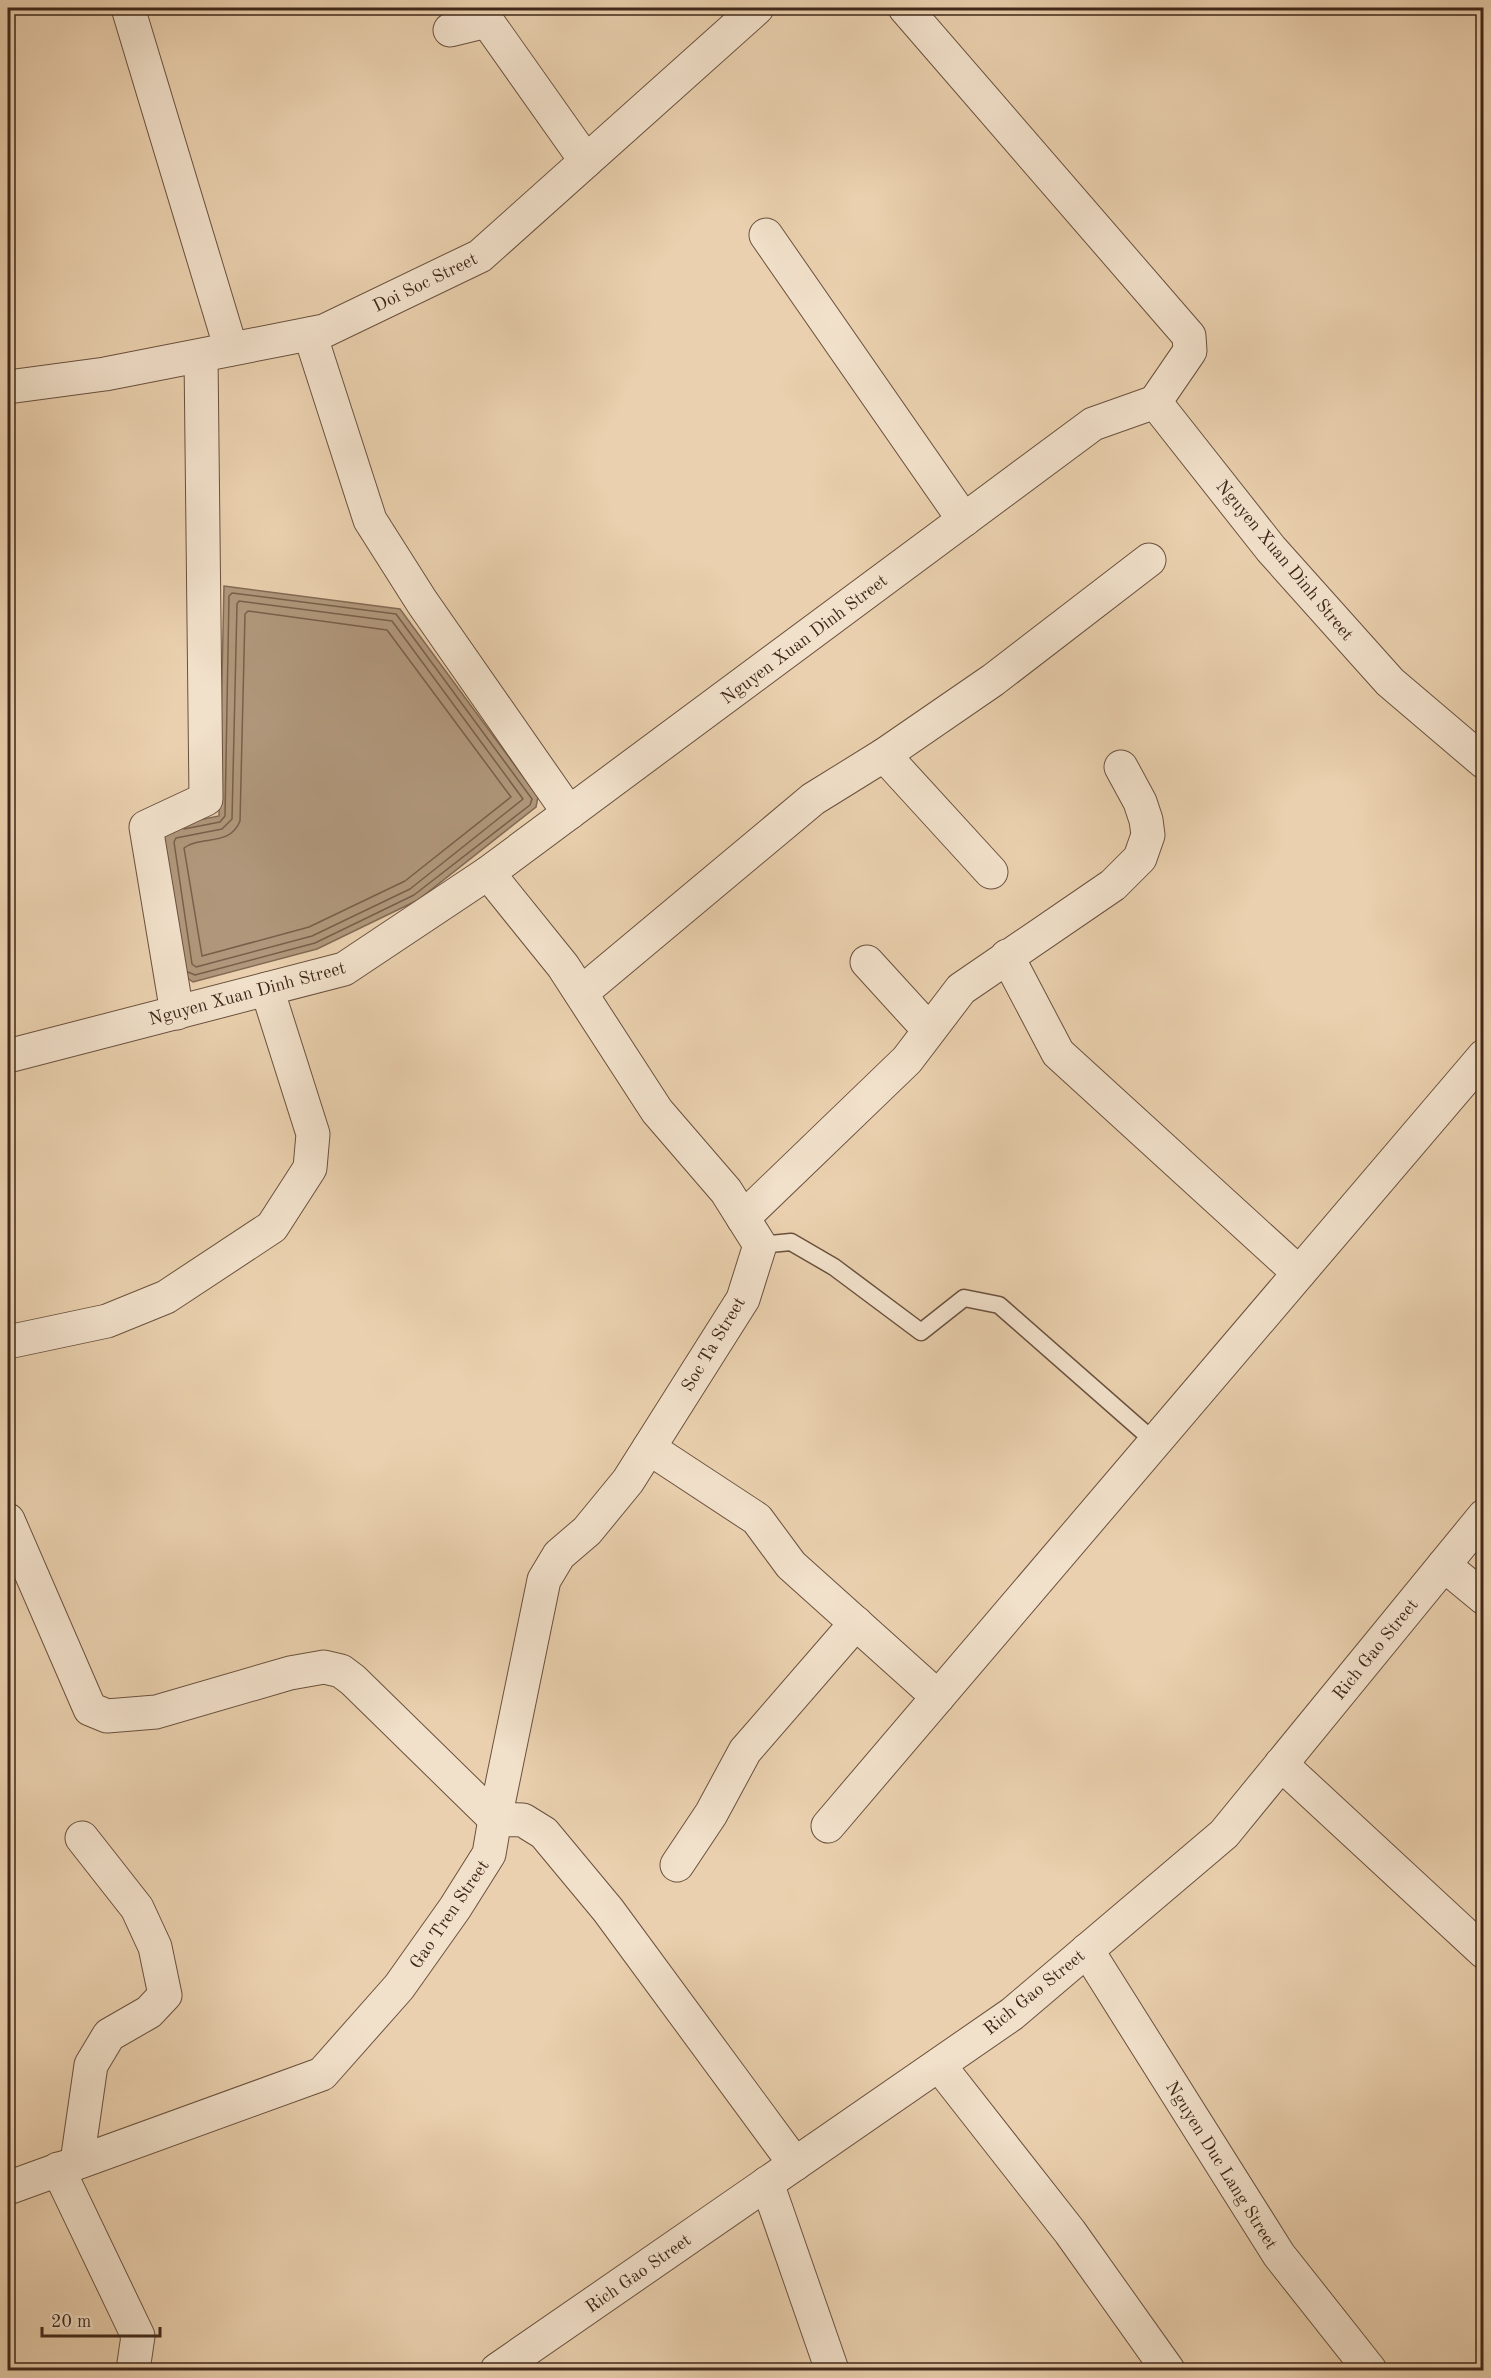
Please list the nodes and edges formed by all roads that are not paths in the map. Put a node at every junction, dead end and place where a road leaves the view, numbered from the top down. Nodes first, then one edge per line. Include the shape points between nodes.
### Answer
1 (128, 8) edge
2 (757, 8) edge
3 (905, 8) edge
4 (486, 14) edge
5 (450, 30) dead end
6 (586, 161) junction
7 (766, 235) dead end
8 (310, 334) junction
9 (216, 352) junction
10 (8, 387) edge
11 (1155, 402) junction
12 (964, 520) junction
13 (1149, 560) dead end
14 (884, 755) junction
15 (1484, 762) edge
16 (1121, 766) dead end
17 (569, 813) junction
18 (991, 872) dead end
19 (488, 873) junction
20 (1007, 956) junction
21 (867, 962) dead end
22 (267, 989) junction
23 (581, 993) junction
24 (177, 1013) junction
25 (929, 1030) junction
26 (8, 1056) edge
27 (1484, 1056) edge
28 (752, 1232) junction
29 (1299, 1273) junction
30 (8, 1342) edge
31 (1155, 1442) junction
32 (649, 1448) junction
33 (1484, 1516) edge
34 (8, 1520) edge
35 (1444, 1565) junction
36 (19, 1577) edge
37 (1484, 1598) edge
38 (856, 1623) junction
39 (938, 1697) junction
40 (1281, 1764) junction
41 (495, 1819) junction
42 (828, 1826) dead end
43 (82, 1838) dead end
44 (677, 1865) dead end
45 (1087, 1950) junction
46 (1484, 1952) edge
47 (939, 2065) junction
48 (795, 2163) junction
49 (68, 2165) junction
50 (767, 2183) junction
51 (8, 2188) edge
52 (133, 2370) edge
53 (497, 2370) edge
54 (832, 2370) edge
55 (1168, 2370) edge
56 (1370, 2370) edge

1 - 9 street
2 - 6 street, Doi Soc Street
3 - 11 street via 1189,336 1190,351
4 - 5 street
4 - 6 street
6 - 8 street, Doi Soc Street via 480,256 324,331
7 - 12 street
8 - 9 street, Doi Soc Street
8 - 17 street via 370,520 422,602
9 - 10 street, Doi Soc Street via 105,374
9 - 24 street via 206,799 146,827
11 - 12 street, Nguyen Xuan Dinh Street via 1094,424
11 - 15 street, Nguyen Xuan Dinh Street via 1271,549 1390,682
12 - 17 street, Nguyen Xuan Dinh Street
13 - 14 street via 993,680
14 - 18 street
14 - 23 street via 813,799
16 - 20 street via 1146,820 1148,835 1140,858 1113,885
17 - 19 street, Nguyen Xuan Dinh Street
19 - 22 street, Nguyen Xuan Dinh Street via 344,969
19 - 23 street
20 - 25 street via 961,989
20 - 29 street via 1058,1053
21 - 25 street
22 - 24 street, Nguyen Xuan Dinh Street
22 - 30 street via 313,1134 310,1168 272,1227 166,1297 107,1321
23 - 28 street via 657,1111 726,1191
24 - 26 street, Nguyen Xuan Dinh Street
25 - 28 street via 907,1060
27 - 29 street
28 - 31 lane via 791,1242 834,1267 921,1332 964,1298 999,1305
28 - 32 street, Soc Ta Street via 743,1299
29 - 31 street
31 - 39 street
32 - 38 street via 757,1519 791,1565
32 - 41 street, Soc Ta Street via 628,1481 587,1531 559,1555 544,1580
33 - 35 street, Rich Gao Street
34 - 36 street
35 - 37 street
35 - 40 street, Rich Gao Street
36 - 41 street via 90,1708 107,1716 156,1713 290,1672 333,1669 352,1680
38 - 39 street
38 - 44 street via 744,1751 711,1814
39 - 42 street
40 - 45 street, Rich Gao Street via 1224,1834
40 - 46 street
41 - 48 street via 523,1821 544,1833 608,1910
41 - 49 street, Gao Tren Street via 489,1854 455,1908 399,1987 322,2074
43 - 49 street via 137,1908 155,1947 165,1995 149,2012 109,2035 91,2065
45 - 47 street, Rich Gao Street via 1012,2014
45 - 56 street, Nguyen Duc Lang Street via 1279,2254
47 - 48 street, Rich Gao Street
47 - 55 street via 1070,2232
48 - 50 street, Rich Gao Street
49 - 51 street, Gao Tren Street
49 - 52 street via 138,2336
50 - 53 street, Rich Gao Street
50 - 54 street

